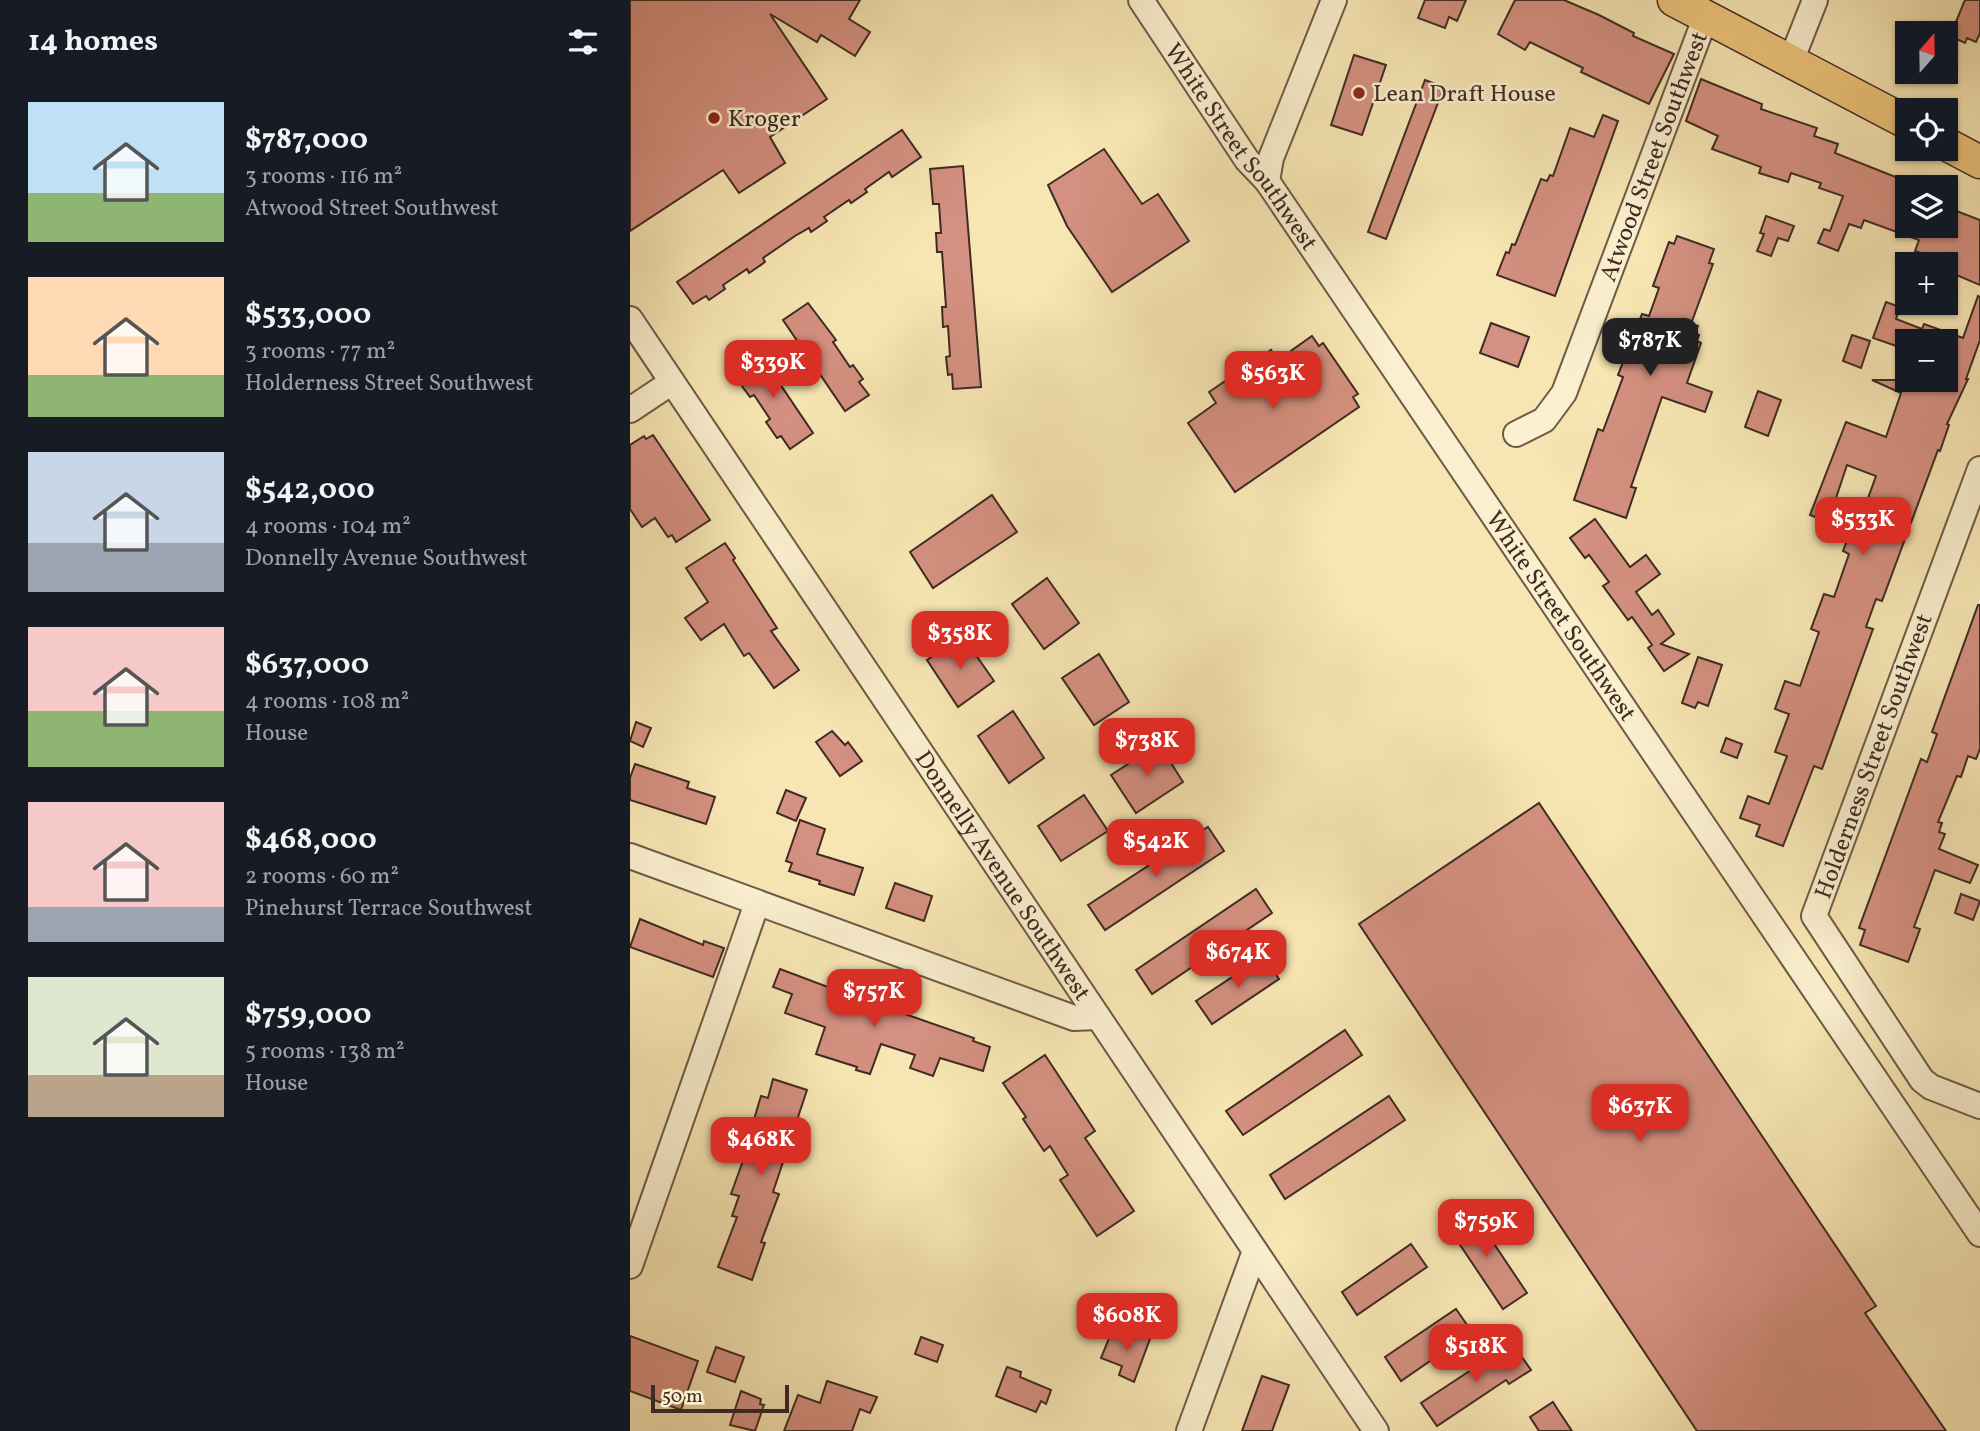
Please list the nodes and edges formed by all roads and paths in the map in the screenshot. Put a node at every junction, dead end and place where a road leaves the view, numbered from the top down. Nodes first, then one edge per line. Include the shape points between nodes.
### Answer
1 (1142, 0) edge
2 (1334, 0) edge
3 (1674, 0) edge
4 (1815, 0) edge
5 (1706, 16) junction
6 (1791, 61) junction
7 (1895, 116) edge
8 (1958, 150) edge
9 (1980, 162) edge
10 (1267, 181) junction
11 (630, 319) edge
12 (672, 382) junction
13 (630, 410) edge
14 (1516, 434) dead end
15 (1980, 469) edge
16 (630, 856) edge
17 (757, 903) junction
18 (1098, 1017) junction
19 (1980, 1106) edge
20 (1980, 1234) edge
21 (1255, 1251) junction
22 (630, 1266) edge
23 (1189, 1431) edge
24 (1376, 1431) edge

1 - 10 street, White Street Southwest via 1247,160
2 - 10 street via 1271,158
3 - 5 main road
4 - 6 street
5 - 6 main road
5 - 14 street, Atwood Street Southwest via 1564,393 1544,420
6 - 7 main road
8 - 9 main road
10 - 20 street, White Street Southwest
11 - 12 street, Donnelly Avenue Southwest
12 - 13 street
12 - 18 street, Donnelly Avenue Southwest
15 - 19 street, Holderness Street Southwest via 1814,916 1922,1080
16 - 17 street
17 - 18 street via 1074,1018
17 - 22 street
18 - 21 street, Donnelly Avenue Southwest
21 - 23 street
21 - 24 street, Donnelly Avenue Southwest

